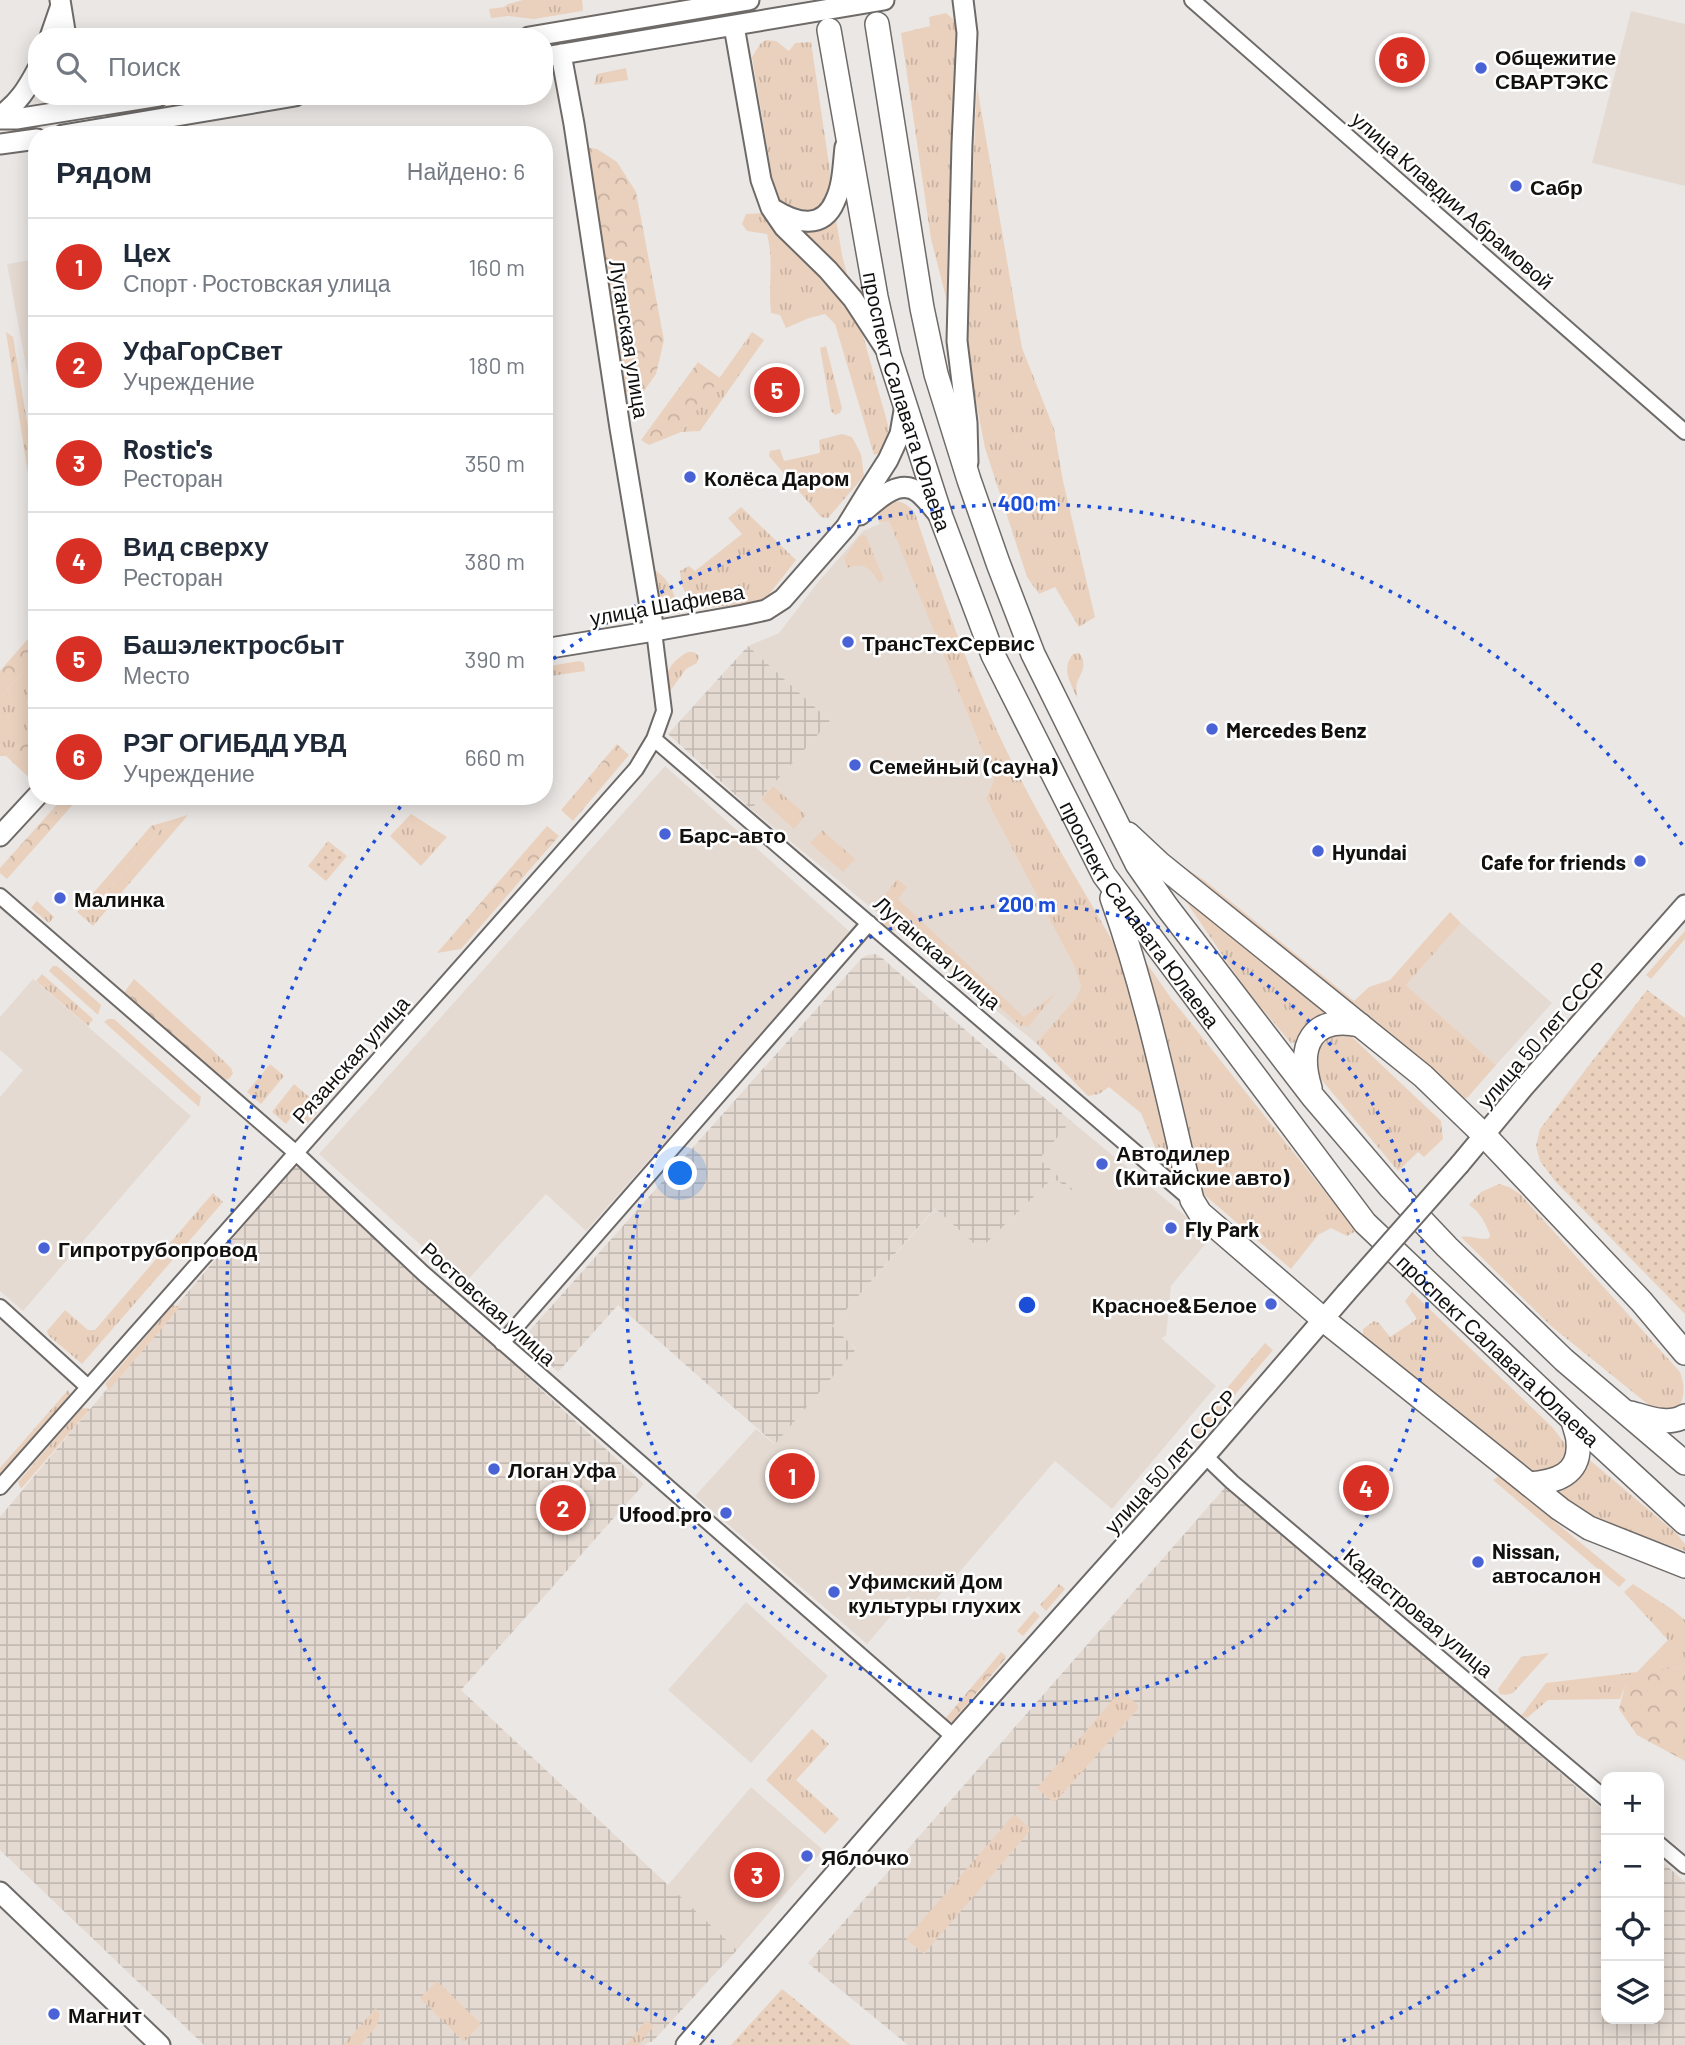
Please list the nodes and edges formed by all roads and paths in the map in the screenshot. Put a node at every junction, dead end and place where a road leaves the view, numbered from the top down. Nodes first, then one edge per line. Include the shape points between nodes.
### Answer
1 (749, 0) edge
2 (884, 0) edge
3 (963, 0) edge
4 (1192, 0) edge
5 (60, 4) edge
6 (877, 24) dead end
7 (734, 26) junction
8 (53, 28) edge
9 (64, 28) edge
10 (829, 30) dead end
11 (553, 33) edge
12 (553, 55) edge
13 (28, 88) edge
14 (68, 105) edge
15 (76, 105) edge
16 (243, 105) edge
17 (0, 117) edge
18 (75, 126) edge
19 (121, 126) edge
20 (847, 135) junction
21 (28, 140) edge
22 (0, 144) edge
23 (771, 208) junction
24 (889, 355) junction
25 (905, 405) junction
26 (1685, 432) edge
27 (969, 480) junction
28 (941, 517) junction
29 (846, 527) junction
30 (654, 631) junction
31 (553, 648) edge
32 (654, 739) junction
33 (29, 805) edge
34 (1116, 823) junction
35 (0, 836) edge
36 (1104, 876) junction
37 (0, 896) edge
38 (1685, 905) edge
39 (869, 923) junction
40 (1360, 1025) junction
41 (1314, 1097) junction
42 (1485, 1136) junction
43 (295, 1152) junction
44 (1192, 1200) junction
45 (0, 1307) edge
46 (1324, 1320) junction
47 (502, 1343) junction
48 (1685, 1353) edge
49 (88, 1387) junction
50 (1623, 1411) junction
51 (1685, 1416) edge
52 (1573, 1420) junction
53 (1205, 1456) junction
54 (1685, 1463) edge
55 (1529, 1484) junction
56 (0, 1487) edge
57 (1685, 1523) edge
58 (1685, 1566) edge
59 (954, 1738) junction
60 (1601, 1795) edge
61 (1664, 1848) edge
62 (1685, 1866) edge
63 (0, 1892) edge
64 (160, 2045) edge
65 (687, 2045) edge

1 - 11 main road
2 - 7 main road
3 - 27 main road via 967,33 957,341
4 - 26 street, улица Клавдии Абрамовой
5 - 8 main road
5 - 9 main road
6 - 27 main road, проспект Салавата Юлаева via 922,308 936,374
7 - 12 main road
7 - 23 main road via 761,180
10 - 20 main road, проспект Салавата Юлаева
12 - 30 main road, Луганская улица via 574,124
13 - 17 main road
14 - 17 main road via 16,119
15 - 18 main road
16 - 19 main road
20 - 23 main road via 835,202 827,212 805,222 790,220
20 - 24 main road, проспект Салавата Юлаева
21 - 22 main road
23 - 24 main road via 853,299
24 - 25 main road, проспект Салавата Юлаева
25 - 28 main road, проспект Салавата Юлаева
25 - 29 main road, улица Шафиева via 900,434 888,460
27 - 34 main road, проспект Салавата Юлаева via 1033,654
28 - 29 main road, улица Шафиева via 919,492 907,487 882,497
28 - 36 main road, проспект Салавата Юлаева via 993,655
29 - 30 main road, улица Шафиева via 783,599 766,610
30 - 31 main road, улица Шафиева
30 - 32 street, Рязанская улица via 664,711
32 - 39 street, Луганская улица
32 - 43 street, Рязанская улица via 636,769
33 - 35 main road
34 - 40 main road
34 - 41 main road, проспект Салавата Юлаева via 1167,907
36 - 44 main road via 1124,930
36 - 52 main road, проспект Салавата Юлаева via 1365,1223
37 - 43 street, Ростовская улица
38 - 42 main road, улица 50 лет СССР
39 - 44 street, Луганская улица
39 - 47 street
40 - 41 main road via 1325,1025 1309,1041 1304,1062
40 - 42 main road via 1423,1076
41 - 50 main road, проспект Салавата Юлаева via 1447,1247
42 - 46 main road, улица 50 лет СССР, bridge
42 - 48 main road
43 - 47 street, Ростовская улица
43 - 49 street, Рязанская улица
44 - 46 main road via 1200,1213
45 - 49 street
46 - 53 main road, улица 50 лет СССР
46 - 55 main road
47 - 59 street, Ростовская улица
49 - 56 street, Рязанская улица
50 - 51 main road via 1669,1421
50 - 54 main road, проспект Салавата Юлаева
52 - 55 main road via 1579,1443 1569,1473 1549,1483
52 - 57 main road, проспект Салавата Юлаева
53 - 59 main road, улица 50 лет СССР
53 - 60 street, Кадастровая улица
55 - 58 main road via 1589,1528
59 - 65 main road, улица 50 лет СССР
61 - 62 street
63 - 64 main road

